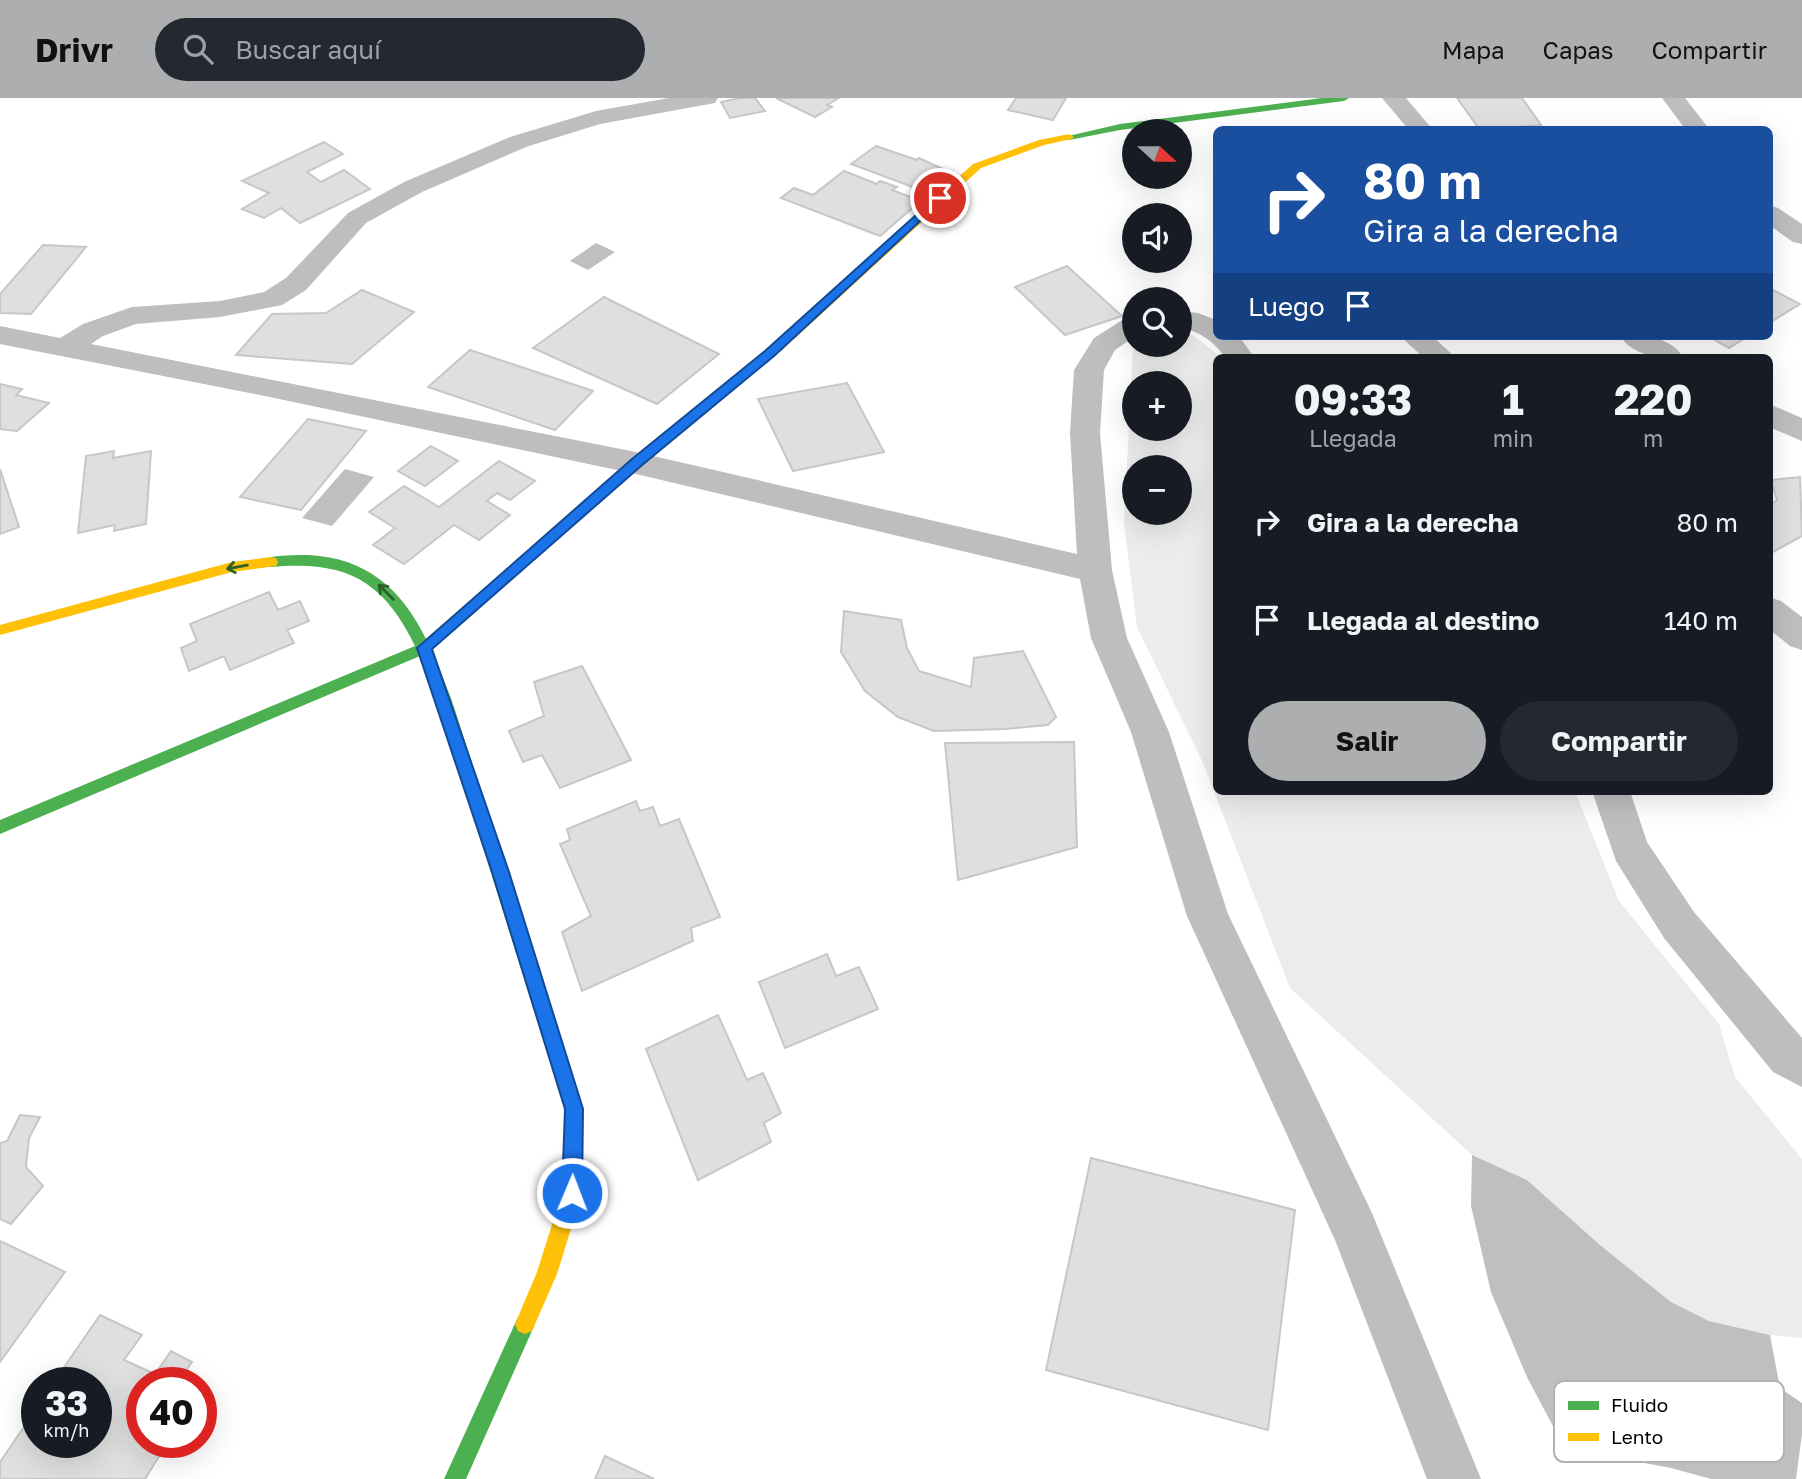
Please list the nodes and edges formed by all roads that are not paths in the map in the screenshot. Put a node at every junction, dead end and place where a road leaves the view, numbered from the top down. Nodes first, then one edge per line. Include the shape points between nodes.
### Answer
1 (707, 98) edge
2 (1345, 98) edge
3 (1393, 98) edge
4 (1673, 99) edge
5 (1418, 126) edge
6 (1696, 126) edge
7 (1773, 216) edge
8 (1802, 236) edge
9 (1192, 321) edge
10 (1213, 330) edge
11 (1122, 333) edge
12 (0, 335) edge
13 (1227, 340) edge
14 (1419, 340) edge
15 (1641, 340) edge
16 (64, 348) junction
17 (1238, 354) edge
18 (1437, 354) edge
19 (1664, 354) edge
20 (1773, 416) edge
21 (1802, 431) edge
22 (636, 463) junction
23 (1095, 570) junction
24 (1773, 613) edge
25 (0, 630) edge
26 (1802, 636) edge
27 (425, 648) junction
28 (1612, 795) edge
29 (0, 827) edge
30 (1802, 1065) edge
31 (455, 1479) edge
32 (1454, 1479) edge

1 - 16 street via 596,118 518,142 412,187 357,218 296,284 272,299 220,309 132,316 93,330
2 - 22 street via 1081,134 1042,142 978,166 769,354
3 - 5 street
4 - 6 street
7 - 8 street
9 - 10 street
11 - 23 street via 1104,344 1089,370 1085,433
12 - 16 street
13 - 17 street
14 - 18 street
15 - 19 street
16 - 22 street
20 - 21 street
22 - 23 street
22 - 27 street
23 - 32 street via 1109,638 1150,732 1208,916 1355,1230
24 - 26 street
27 -> 25 street via 389,593 359,569 304,558 232,567
27 - 29 street
27 - 31 street via 574,1109 572,1193 547,1274
28 - 30 street via 1630,849 1679,925 1789,1057

